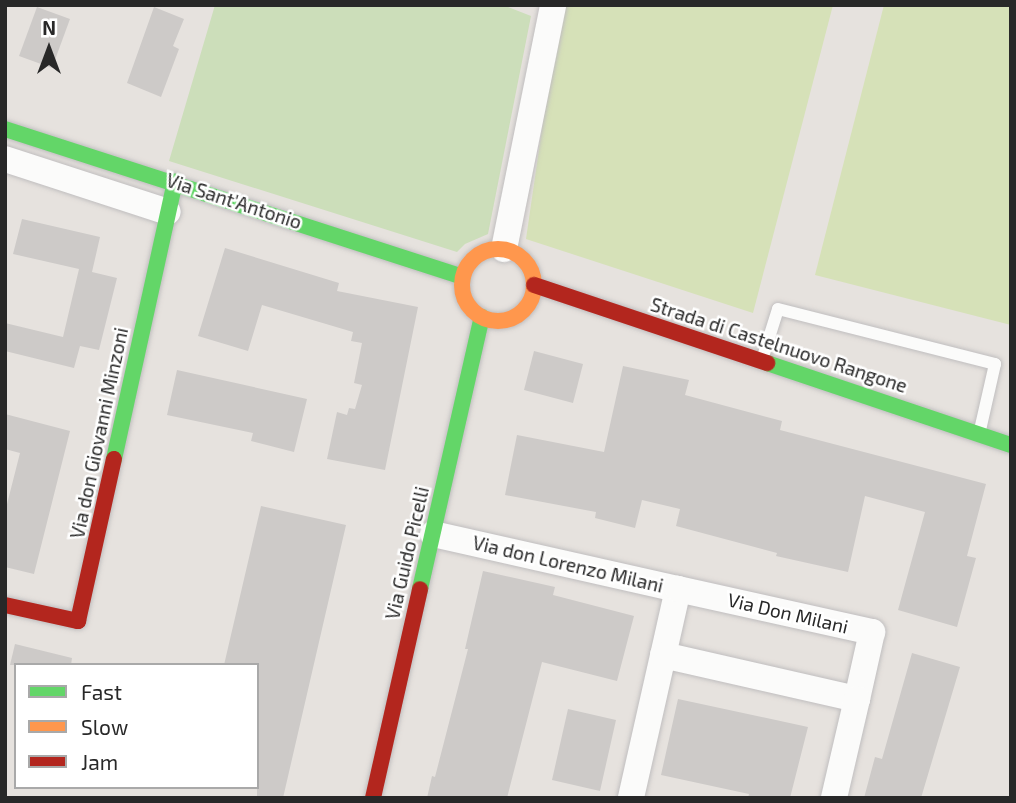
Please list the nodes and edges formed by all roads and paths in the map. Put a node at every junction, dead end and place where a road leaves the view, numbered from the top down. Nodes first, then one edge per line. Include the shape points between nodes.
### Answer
1 (553, 5) edge
2 (5, 129) edge
3 (5, 159) edge
4 (175, 181) junction
5 (168, 212) junction
6 (504, 249) junction
7 (463, 277) junction
8 (534, 285) junction
9 (482, 317) junction
10 (762, 360) junction
11 (979, 434) junction
12 (1011, 445) edge
13 (433, 534) junction
14 (678, 589) junction
15 (5, 605) edge
16 (663, 655) junction
17 (857, 699) junction
18 (373, 798) edge
19 (631, 798) edge
20 (834, 798) edge

1 - 6 street
2 - 4 main road, Via Sant'Antonio
3 - 5 street, Via Sant'Antonio
4 - 5 main road, Via don Giovanni Minzoni
4 - 7 main road, Via Sant'Antonio
5 - 15 main road, Via don Giovanni Minzoni via 78,621
6 - 7 main road via 474,258
6 - 8 main road via 522,258
7 - 9 main road via 464,296
8 - 9 main road via 532,297 517,315 506,320
8 - 10 main road, Strada di Castelnuovo Rangone
9 - 13 main road, Via Guido Picelli
10 - 11 main road, Strada di Castelnuovo Rangone
10 - 11 lane via 778,309 995,364
11 - 12 main road, Strada di Castelnuovo Rangone
13 - 14 street, Via don Lorenzo Milani
13 - 18 main road, Via Guido Picelli
14 - 16 street, Via don Lorenzo Milani
14 - 17 street, Via Don Milani via 872,632
16 - 17 street
16 - 19 street, Via don Lorenzo Milani
17 - 20 street

